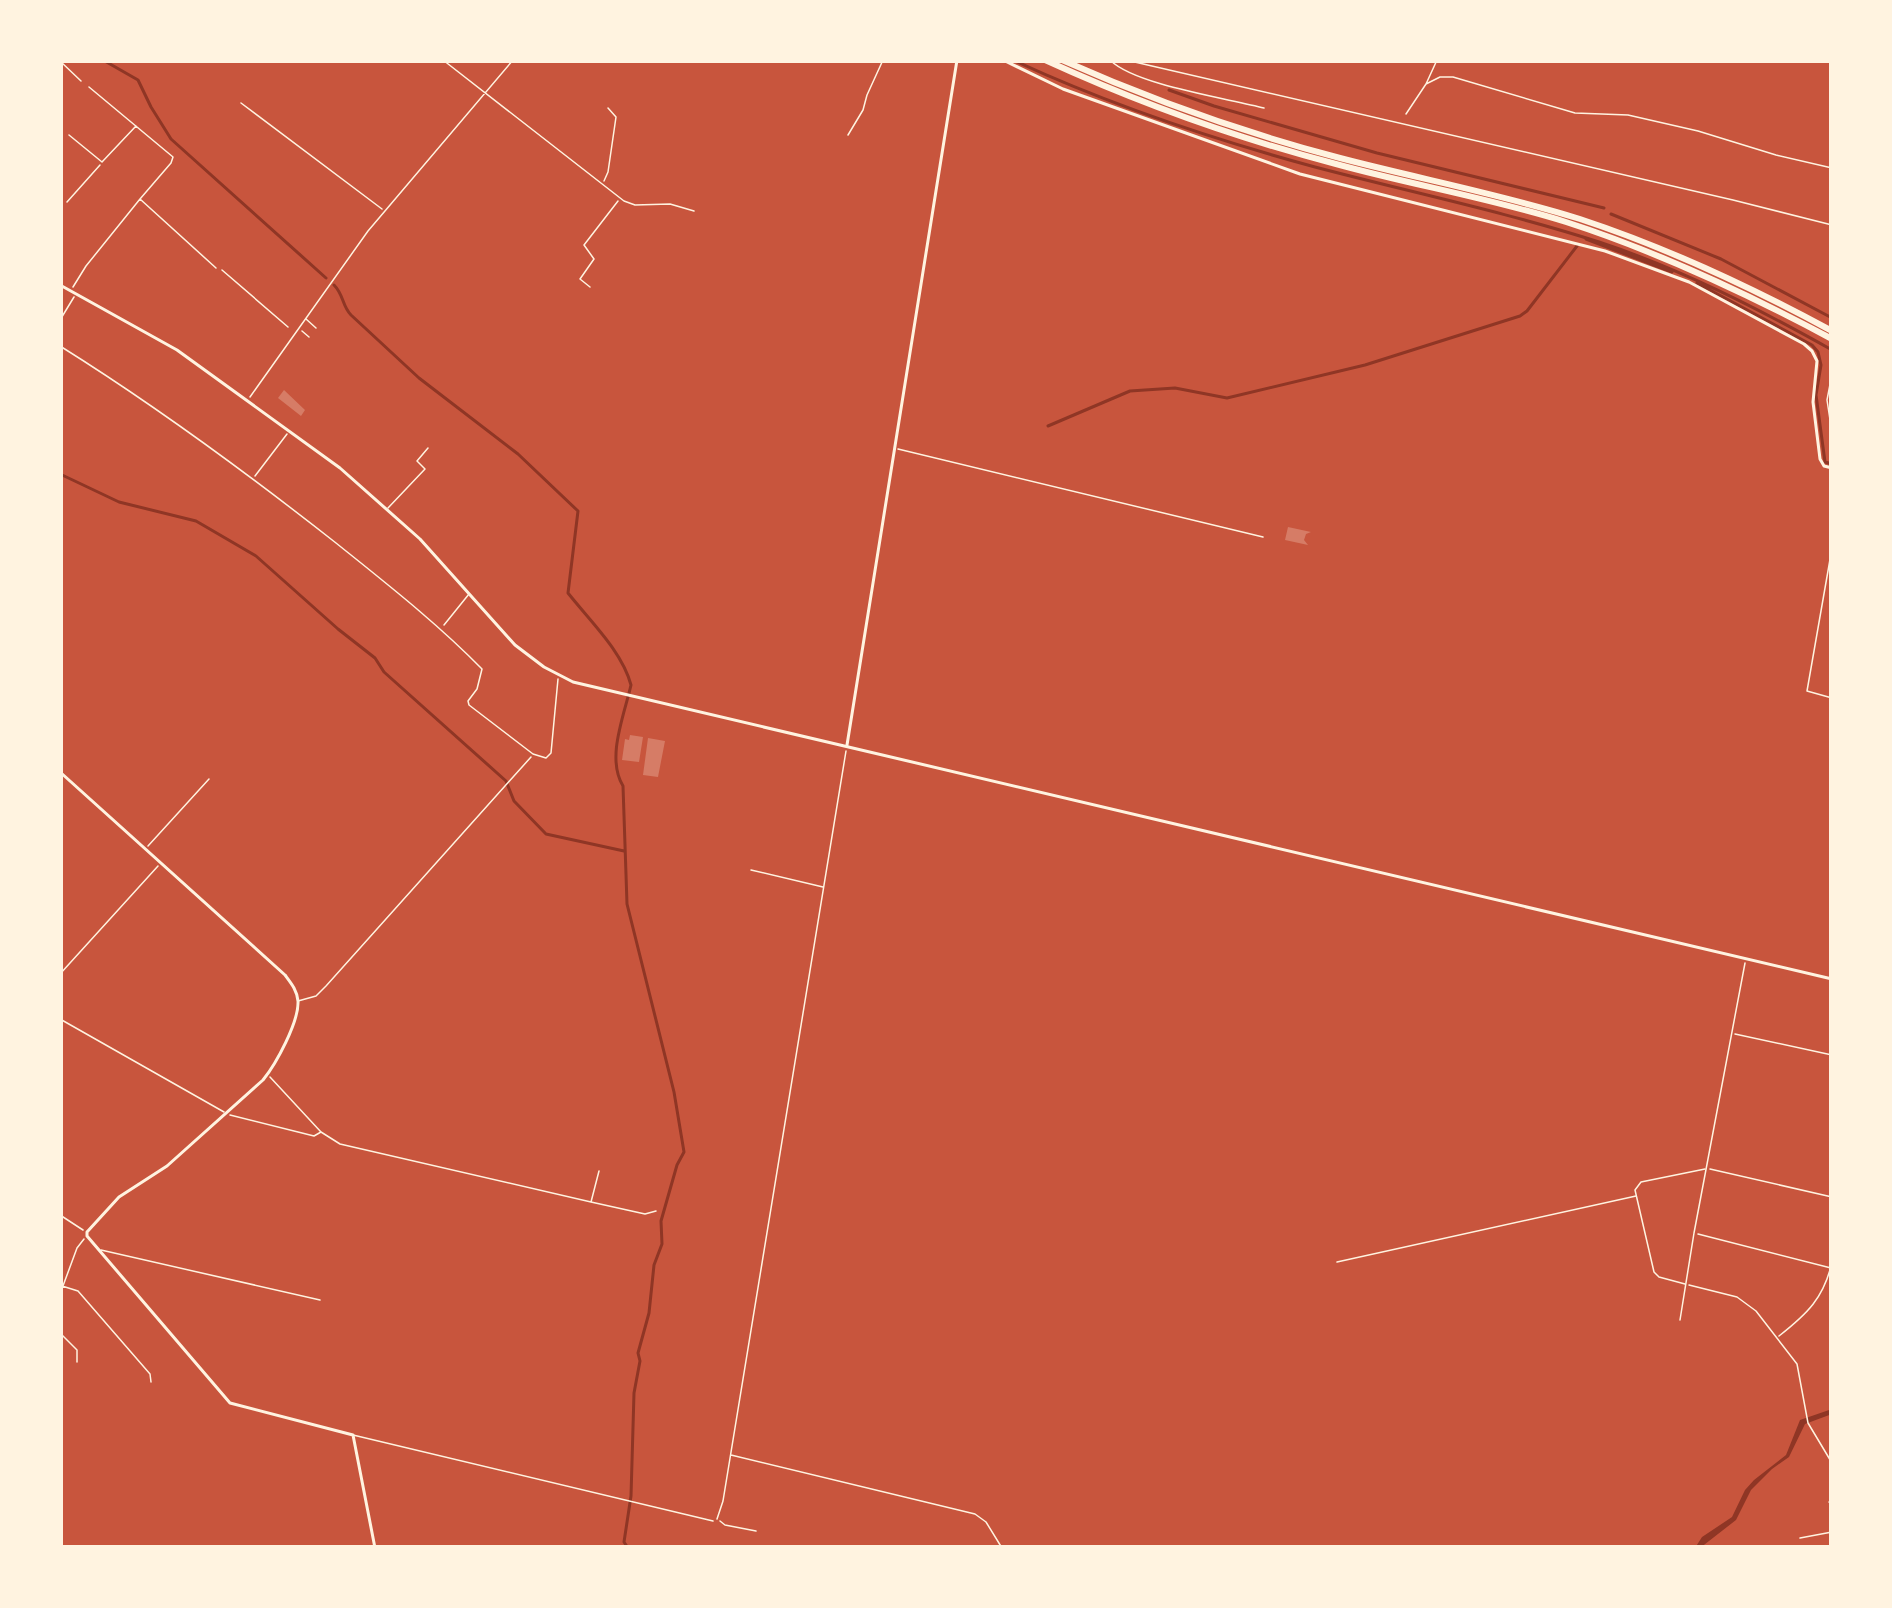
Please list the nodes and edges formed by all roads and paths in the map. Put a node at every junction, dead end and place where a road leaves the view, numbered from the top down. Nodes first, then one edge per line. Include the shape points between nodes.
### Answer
1 (443, 60) edge
2 (513, 60) edge
3 (883, 60) edge
4 (957, 60) edge
5 (1003, 60) edge
6 (1045, 60) edge
7 (1062, 60) edge
8 (1110, 60) edge
9 (1126, 60) edge
10 (1437, 60) edge
11 (1831, 60) edge
12 (60, 61) edge
13 (1832, 82) edge
14 (1426, 84) junction
15 (89, 87) joint
16 (484, 93) junction
17 (241, 103) dead end
18 (608, 108) dead end
19 (1264, 108) dead end
20 (1397, 124) junction
21 (136, 126) junction
22 (69, 135) dead end
23 (848, 135) dead end
24 (102, 162) junction
25 (1832, 168) edge
26 (601, 184) junction
27 (140, 199) junction
28 (622, 200) junction
29 (67, 202) dead end
30 (385, 211) junction
31 (694, 211) dead end
32 (1832, 225) edge
33 (218, 268) joint
34 (60, 285) edge
35 (590, 287) dead end
36 (74, 292) junction
37 (306, 319) junction
38 (60, 320) edge
39 (299, 328) junction
40 (316, 328) dead end
41 (296, 333) junction
42 (1832, 335) edge
43 (309, 337) dead end
44 (60, 346) edge
45 (1832, 374) edge
46 (247, 400) junction
47 (289, 431) junction
48 (1832, 433) edge
49 (428, 448) dead end
50 (895, 448) junction
51 (1832, 468) edge
52 (253, 479) junction
53 (388, 508) junction
54 (1262, 536) dead end
55 (1832, 548) edge
56 (470, 594) junction
57 (441, 628) junction
58 (558, 675) junction
59 (1832, 698) edge
60 (847, 747) junction
61 (533, 754) junction
62 (60, 772) edge
63 (209, 779) dead end
64 (145, 848) junction
65 (161, 863) junction
66 (751, 871) dead end
67 (824, 888) junction
68 (1746, 958) junction
69 (60, 974) edge
70 (1832, 979) edge
71 (298, 1001) junction
72 (60, 1019) edge
73 (1732, 1034) junction
74 (1832, 1055) edge
75 (268, 1075) junction
76 (226, 1113) junction
77 (321, 1132) junction
78 (1706, 1169) junction
79 (599, 1171) dead end
80 (1636, 1196) junction
81 (1832, 1197) edge
82 (591, 1202) junction
83 (656, 1211) dead end
84 (60, 1215) edge
85 (1694, 1233) junction
86 (87, 1234) junction
87 (100, 1252) junction
88 (1337, 1262) dead end
89 (1832, 1265) edge
90 (1685, 1284) junction
91 (62, 1286) edge
92 (60, 1294) edge
93 (320, 1300) dead end
94 (1680, 1319) dead end
95 (60, 1333) edge
96 (1776, 1339) junction
97 (77, 1362) dead end
98 (151, 1382) dead end
99 (353, 1436) junction
100 (730, 1455) junction
101 (1832, 1462) edge
102 (717, 1519) junction
103 (756, 1531) dead end
104 (1832, 1532) edge
105 (1800, 1538) dead end
106 (375, 1548) edge
107 (1002, 1548) edge

1 - 16 street
2 - 16 street
3 - 23 street
4 - 50 street
5 - 51 street via 1292,172 1576,242 1696,285 1814,353 1818,446 1822,464
6 - 42 highway via 1260,143 1618,240
7 - 42 highway via 1270,138 1620,233 1720,274
8 - 19 street via 1144,79
9 - 20 street
10 - 14 path
11 - 13 street
12 - 15 path
14 - 20 path
14 - 25 path via 1453,76 1575,112 1699,131
15 - 21 street
16 - 26 street
16 - 30 street
17 - 30 street
18 - 26 street via 616,117
20 - 32 street
21 - 24 street
21 - 27 street via 173,157
22 - 24 street
24 - 29 street
26 - 28 street
27 - 33 street
27 - 36 street
28 - 31 street
28 - 35 street via 584,245 594,259 580,279
30 - 37 street
33 - 41 path
34 - 36 street
36 - 38 street
36 - 46 street
37 - 39 street
37 - 40 street
39 - 41 street
39 - 43 street
41 - 46 street
44 - 52 street
45 - 48 street
46 - 47 street
47 - 52 street
47 - 53 street
49 - 53 street via 417,461 425,469
50 - 54 street
50 - 60 street
52 - 57 street
53 - 56 street
55 - 59 street via 1807,691
56 - 57 street
56 - 58 street via 515,645
57 - 61 street via 482,669 469,705
58 - 60 street
58 - 61 street via 551,753
60 - 67 street
60 - 68 street
61 - 71 street via 326,986
62 - 64 street
63 - 64 street
64 - 65 street
65 - 69 street
65 - 71 street via 288,979
66 - 67 street
67 - 100 street
68 - 70 street
68 - 73 street
71 - 75 street
72 - 76 street
73 - 74 street
73 - 78 street
75 - 76 street
75 - 77 street
76 - 77 street
76 - 86 street via 119,1197
77 - 82 street via 346,1146
78 - 80 street via 1641,1182
78 - 81 street
78 - 85 street
79 - 82 street
80 - 88 street
80 - 90 street via 1654,1272
82 - 83 street
84 - 86 street
85 - 89 street
85 - 90 street
86 - 87 street
86 - 91 street
87 - 93 street
87 - 99 street via 230,1402
89 - 96 street via 1820,1298
90 - 94 street
90 - 96 street via 1748,1302
91 - 92 street
91 - 98 street via 78,1291
95 - 97 street via 77,1350
96 - 101 street via 1797,1364 1808,1423
99 - 102 street
99 - 106 street
100 - 102 street
100 - 107 street via 975,1514
102 - 103 street
104 - 105 path

